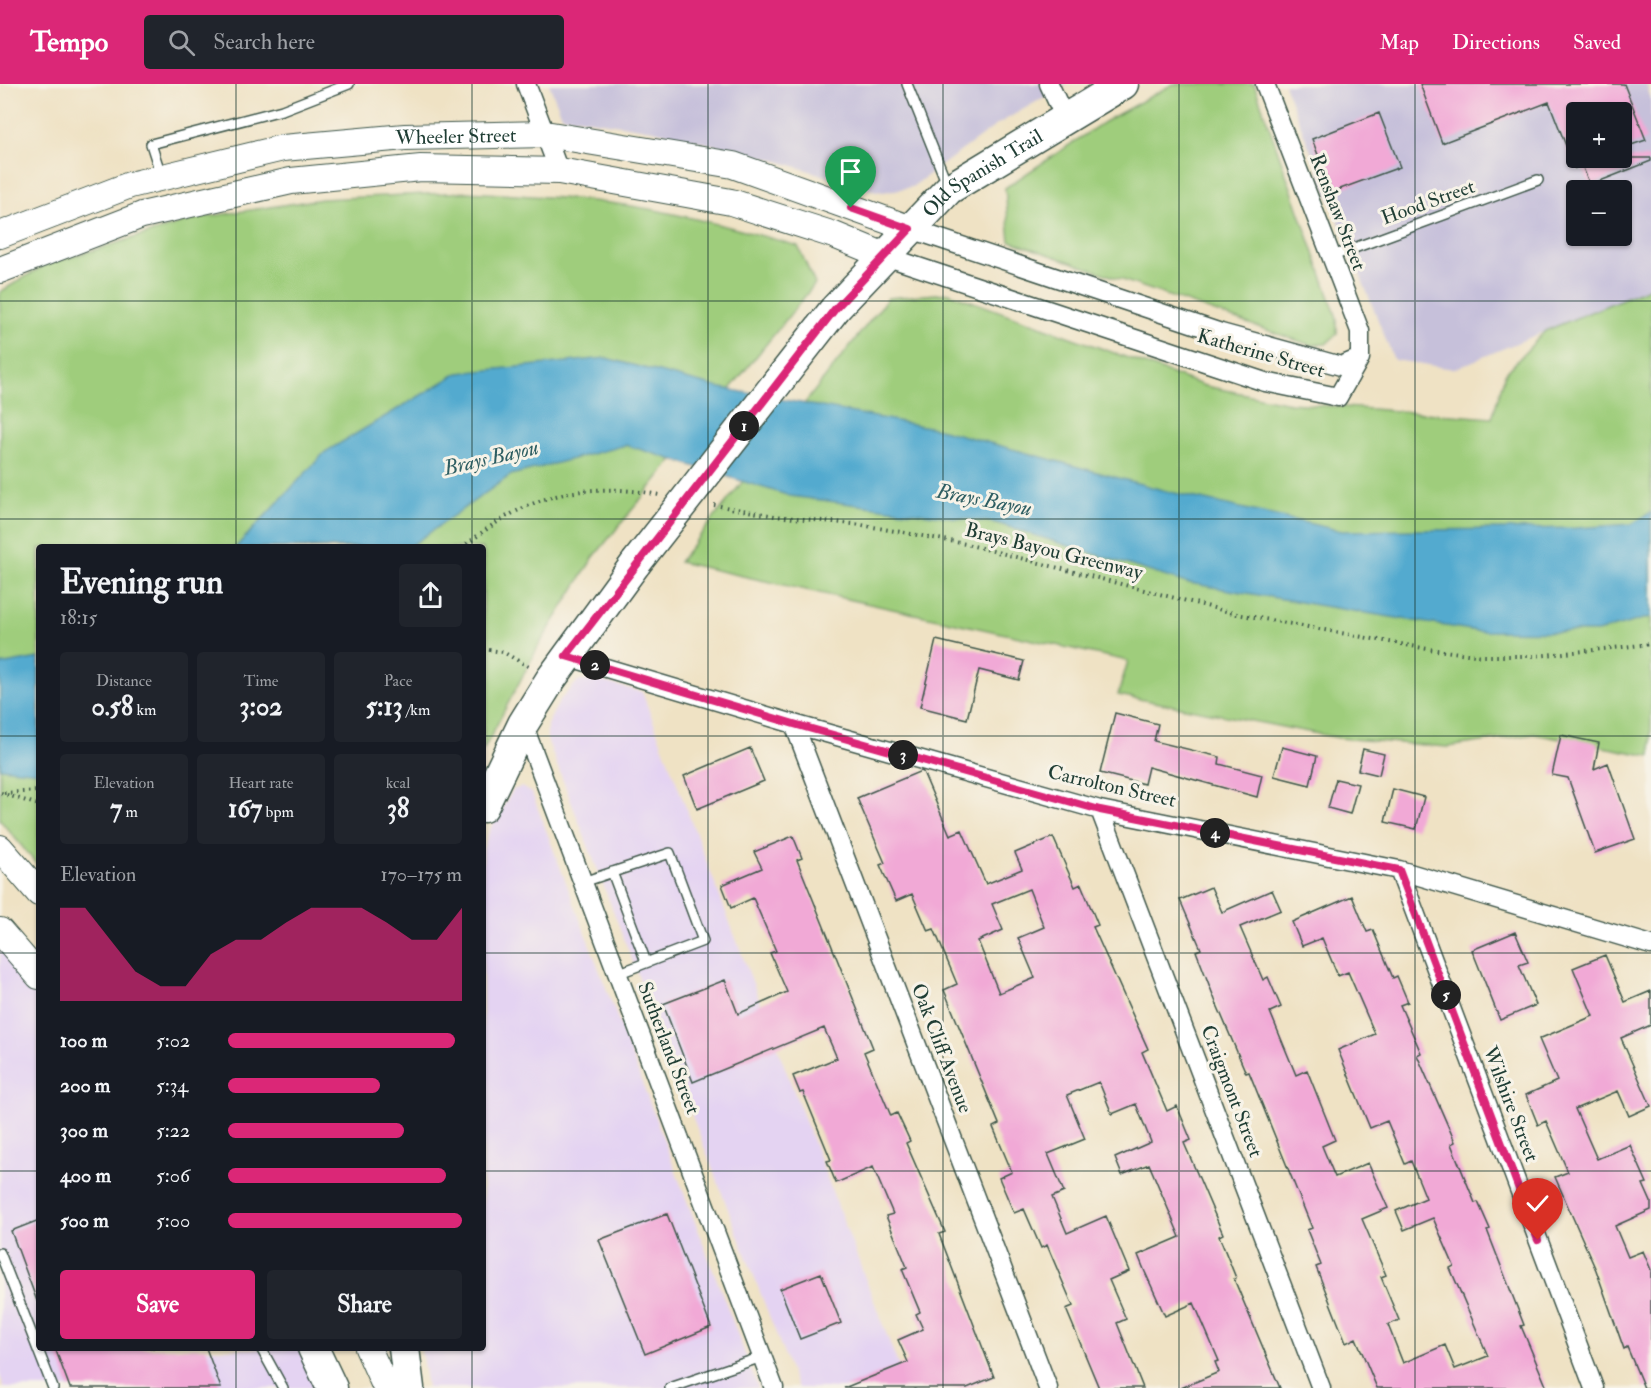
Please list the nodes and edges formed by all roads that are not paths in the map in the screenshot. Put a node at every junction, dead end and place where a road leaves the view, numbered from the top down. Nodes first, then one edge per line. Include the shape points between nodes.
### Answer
1 (349, 84) edge
2 (525, 84) edge
3 (907, 84) edge
4 (1050, 84) edge
5 (1124, 84) edge
6 (1265, 84) edge
7 (1065, 118) junction
8 (545, 134) junction
9 (283, 148) junction
10 (559, 171) junction
11 (161, 177) junction
12 (1538, 180) dead end
13 (291, 181) junction
14 (949, 189) junction
15 (910, 229) junction
16 (0, 235) edge
17 (885, 256) junction
18 (1330, 257) junction
19 (2, 262) edge
20 (1360, 358) junction
21 (558, 667) junction
22 (523, 724) junction
23 (794, 724) junction
24 (486, 801) edge
25 (1100, 810) junction
26 (4, 852) edge
27 (1399, 870) junction
28 (612, 872) junction
29 (583, 882) junction
30 (36, 889) edge
31 (0, 931) edge
32 (1651, 945) edge
33 (646, 962) junction
34 (36, 973) edge
35 (617, 974) junction
36 (0, 1254) edge
37 (36, 1345) edge
38 (38, 1351) edge
39 (263, 1351) edge
40 (314, 1351) edge
41 (369, 1351) edge
42 (404, 1351) edge
43 (762, 1357) junction
44 (53, 1388) edge
45 (283, 1388) edge
46 (332, 1388) edge
47 (386, 1388) edge
48 (409, 1388) edge
49 (670, 1388) edge
50 (774, 1388) edge
51 (1048, 1388) edge
52 (1321, 1388) edge
53 (1594, 1388) edge

1 - 11 lane via 282,110 151,144
2 - 8 street
3 - 14 lane
4 - 7 street
5 - 7 main road, Old Spanish Trail
6 - 18 street, Renshaw Street
7 - 14 main road, Old Spanish Trail
8 - 9 main road, Wheeler Street via 405,137
8 - 10 street
8 - 15 main road, Wheeler Street via 733,165
9 - 11 main road, Wheeler Street
9 - 13 main road
10 - 13 main road, Wheeler Street via 421,168
10 - 17 main road, Wheeler Street via 731,202
11 - 16 main road, Wheeler Street
12 - 18 lane, Hood Street
13 - 19 main road, Wheeler Street via 142,215
14 - 15 main road, Old Spanish Trail
15 - 17 main road, Old Spanish Trail
15 - 20 street, Katherine Street via 1221,333 1341,366
17 - 20 street, Katherine Street via 1276,384 1338,397
17 - 21 main road, Old Spanish Trail, bridge via 835,309
18 - 20 street, Renshaw Street via 1360,331
21 - 22 main road, Old Spanish Trail
21 - 23 street, Carrolton Street
22 - 24 main road, Old Spanish Trail
22 - 29 street, Sutherland Street
23 - 25 street, Carrolton Street
23 - 51 street, Oak Cliff Avenue
25 - 27 street, Carrolton Street
25 - 52 street, Craigmont Street
26 - 30 main road
27 - 32 street, Carrolton Street
27 - 53 street, Wilshire Street
28 - 29 lane
28 - 33 lane
28 - 33 lane via 670,854 703,941
29 - 35 street, Sutherland Street
31 - 34 main road
33 - 35 lane
35 - 43 street, Sutherland Street
36 - 37 lane
38 - 44 lane
39 - 45 lane
40 - 46 main road
41 - 47 main road
42 - 48 main road
43 - 49 lane
43 - 50 street, Sutherland Street

